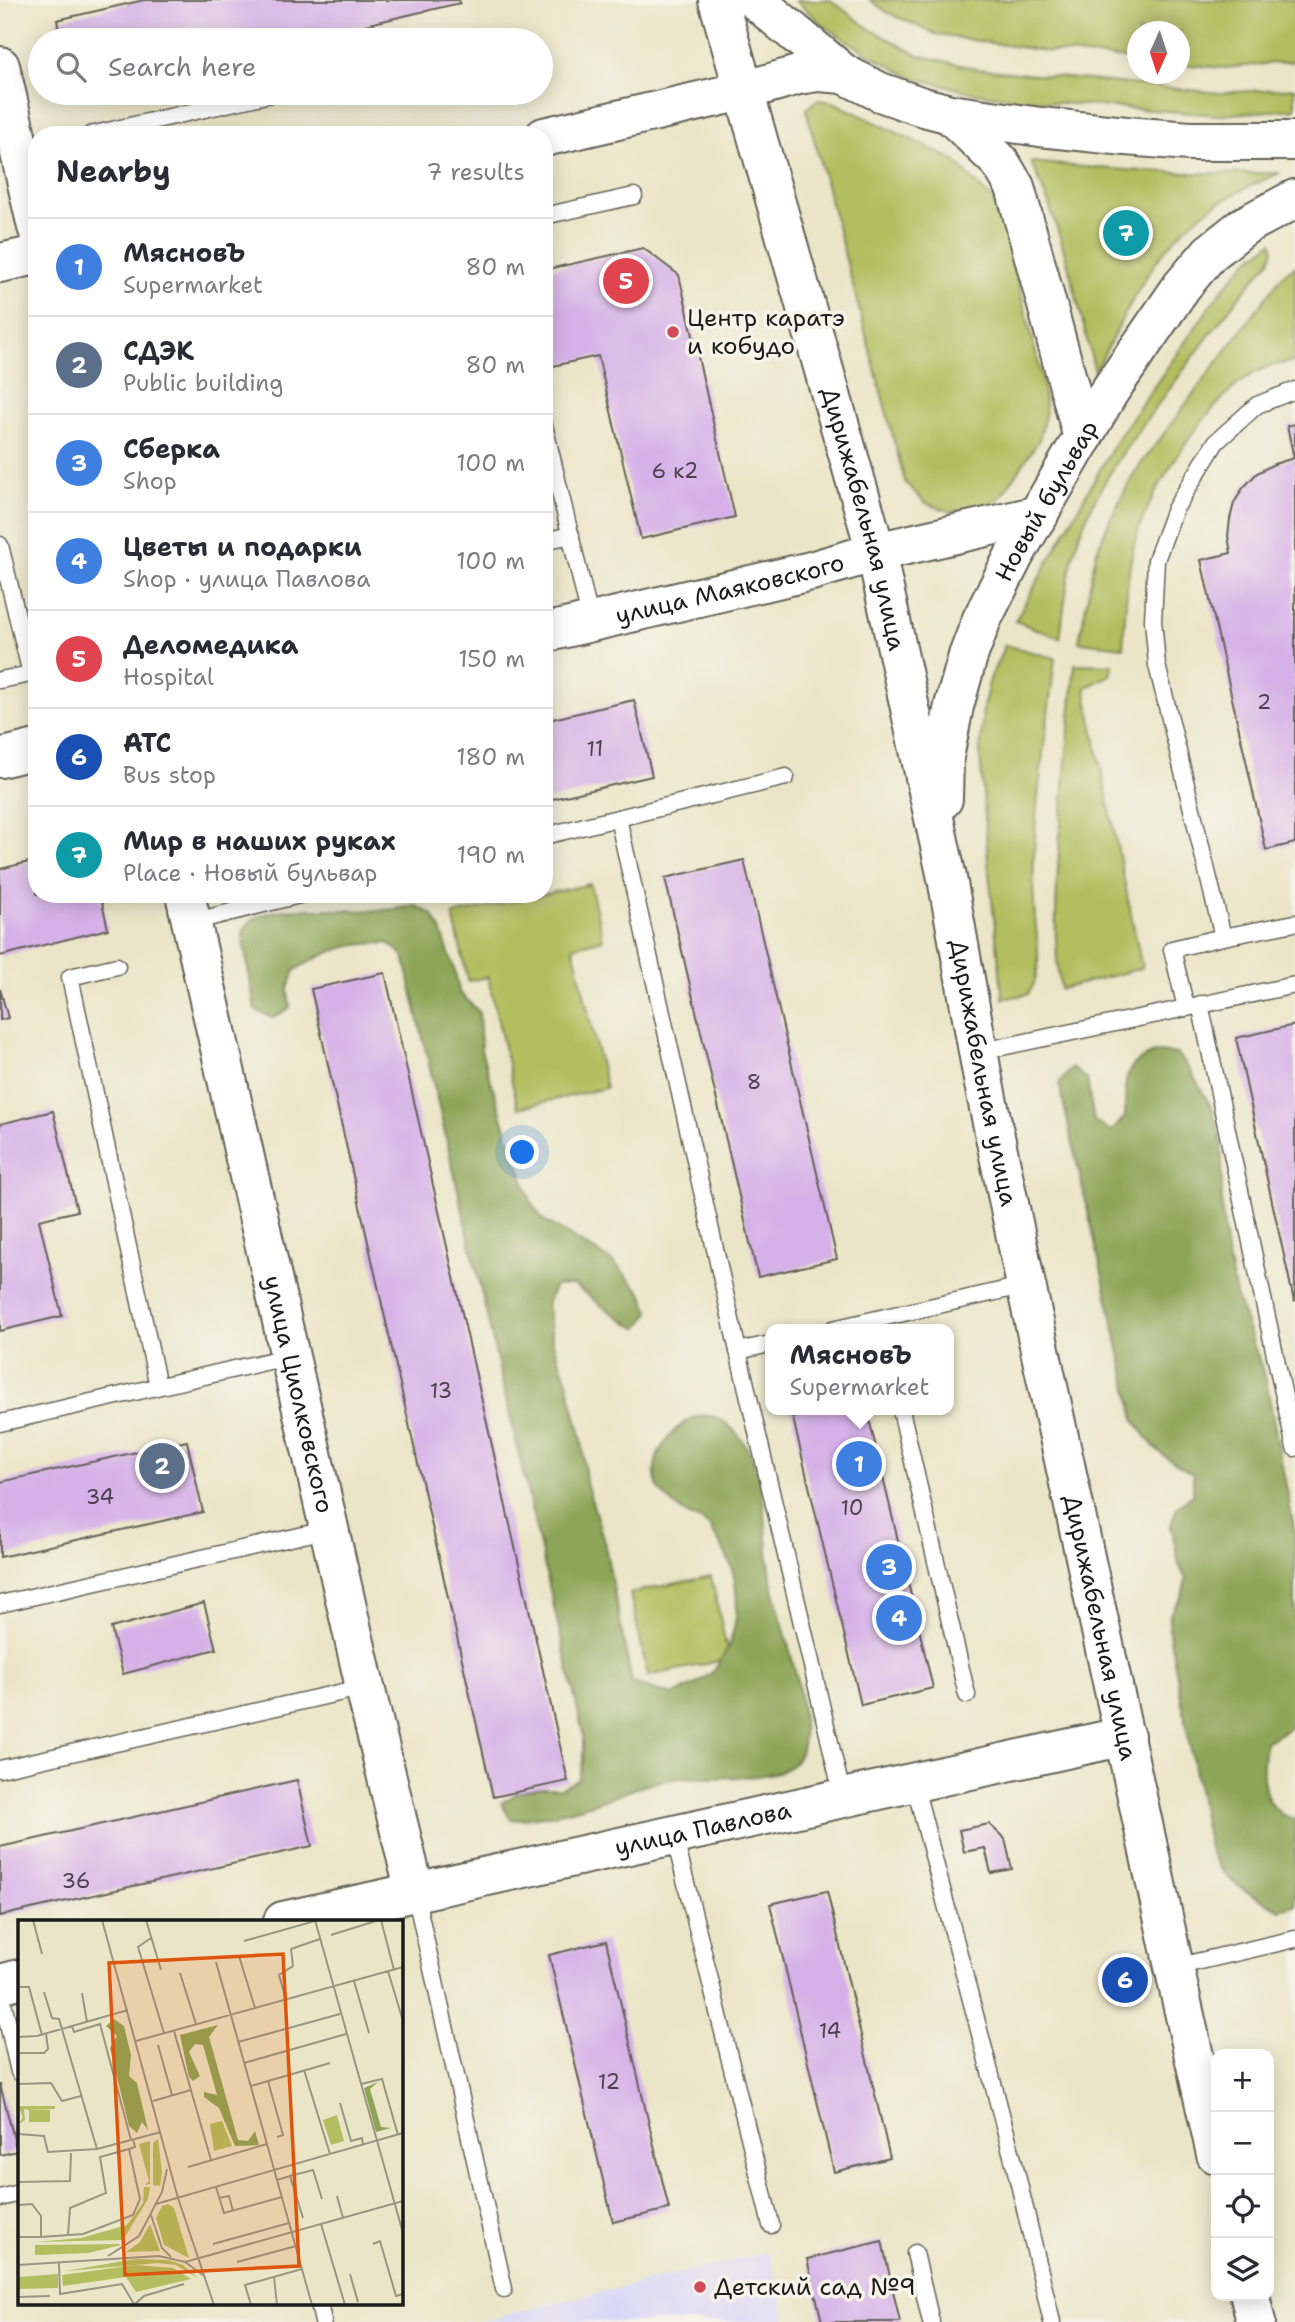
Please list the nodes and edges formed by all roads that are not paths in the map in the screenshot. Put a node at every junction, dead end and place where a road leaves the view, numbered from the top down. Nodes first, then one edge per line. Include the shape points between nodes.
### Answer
1 (718, 0) edge
2 (755, 0) edge
3 (0, 66) edge
4 (844, 74) junction
5 (743, 91) junction
6 (222, 105) edge
7 (950, 114) junction
8 (130, 126) edge
9 (553, 135) edge
10 (1295, 141) edge
11 (28, 149) edge
12 (634, 196) dead end
13 (1295, 199) edge
14 (553, 214) edge
15 (28, 257) edge
16 (0, 262) edge
17 (1295, 390) edge
18 (1083, 438) junction
19 (553, 462) edge
20 (1039, 515) junction
21 (571, 535) junction
22 (553, 539) edge
23 (0, 545) edge
24 (876, 552) junction
25 (591, 622) junction
26 (553, 631) edge
27 (28, 650) edge
28 (28, 674) edge
29 (0, 680) edge
30 (28, 751) edge
31 (0, 758) edge
32 (786, 777) dead end
33 (618, 818) junction
34 (553, 834) edge
35 (947, 878) junction
36 (230, 903) edge
37 (189, 908) edge
38 (1295, 923) edge
39 (1223, 937) junction
40 (117, 965) dead end
41 (1295, 985) edge
42 (1193, 1006) junction
43 (978, 1052) junction
44 (1026, 1285) junction
45 (880, 1324) edge
46 (765, 1345) edge
47 (738, 1351) junction
48 (291, 1356) junction
49 (158, 1386) junction
50 (902, 1415) edge
51 (0, 1423) edge
52 (1295, 1448) edge
53 (330, 1528) junction
54 (0, 1604) edge
55 (365, 1688) junction
56 (967, 1695) dead end
57 (1125, 1736) junction
58 (0, 1769) edge
59 (914, 1783) junction
60 (843, 1798) junction
61 (674, 1835) junction
62 (415, 1893) junction
63 (288, 1920) edge
64 (1295, 1939) edge
65 (1174, 1967) junction
66 (18, 1979) edge
67 (0, 1983) edge
68 (0, 1989) edge
69 (18, 2068) edge
70 (1211, 2132) edge
71 (18, 2193) edge
72 (0, 2199) edge
73 (771, 2225) dead end
74 (915, 2253) dead end
75 (503, 2289) dead end
76 (1251, 2301) edge
77 (319, 2304) edge
78 (323, 2322) edge
79 (931, 2322) edge
80 (1052, 2322) edge
81 (1256, 2322) edge

1 - 5 main road, Дирижабельная улица
2 - 4 main road
3 - 11 main road
4 - 5 main road via 799,75
4 - 7 main road via 880,92
5 - 9 main road
5 - 24 main road, Дирижабельная улица
6 - 8 lane
7 - 10 main road via 1190,141
7 - 18 main road via 1000,162 1015,187
12 - 14 lane
13 - 18 main road, Новый бульвар via 1244,226 1210,253 1109,392
15 - 16 main road
17 - 39 lane via 1257,405 1216,442 1175,509 1156,560 1153,620 1157,665
18 - 20 main road, Новый бульвар
19 - 21 lane
20 - 24 main road, улица Маяковского
20 - 35 main road, Новый бульвар via 982,619 954,706 944,771
21 - 22 lane
21 - 25 lane
23 - 27 lane
24 - 25 main road, улица Маяковского
24 - 35 main road, Дирижабельная улица
25 - 26 main road, улица Маяковского
28 - 29 lane
30 - 31 main road
32 - 33 lane
33 - 34 lane
33 - 47 lane
35 - 43 main road, Дирижабельная улица
36 - 37 lane
37 - 48 main road, улица Циолковского
38 - 39 lane
39 - 42 lane via 1172,949
40 - 49 lane via 71,977
41 - 42 lane
42 - 43 lane
42 - 52 lane
43 - 44 main road, Дирижабельная улица
44 - 45 lane
44 - 57 main road, Дирижабельная улица
46 - 47 lane
47 - 60 lane
48 - 49 lane
48 - 53 main road, улица Циолковского
49 - 51 lane
50 - 56 lane
53 - 54 lane
53 - 55 main road, улица Циолковского
55 - 58 lane
55 - 62 main road, улица Циолковского
57 - 59 main road, улица Павлова
57 - 65 main road, Дирижабельная улица
59 - 60 main road, улица Павлова
59 - 80 lane
60 - 61 main road, улица Павлова
61 - 62 main road, улица Павлова
61 - 73 lane
62 - 63 main road, улица Павлова
62 - 75 lane
64 - 65 lane
65 - 70 main road, Дирижабельная улица
66 - 67 main road
68 - 69 lane
71 - 72 lane
74 - 79 lane
76 - 81 main road
77 - 78 lane

